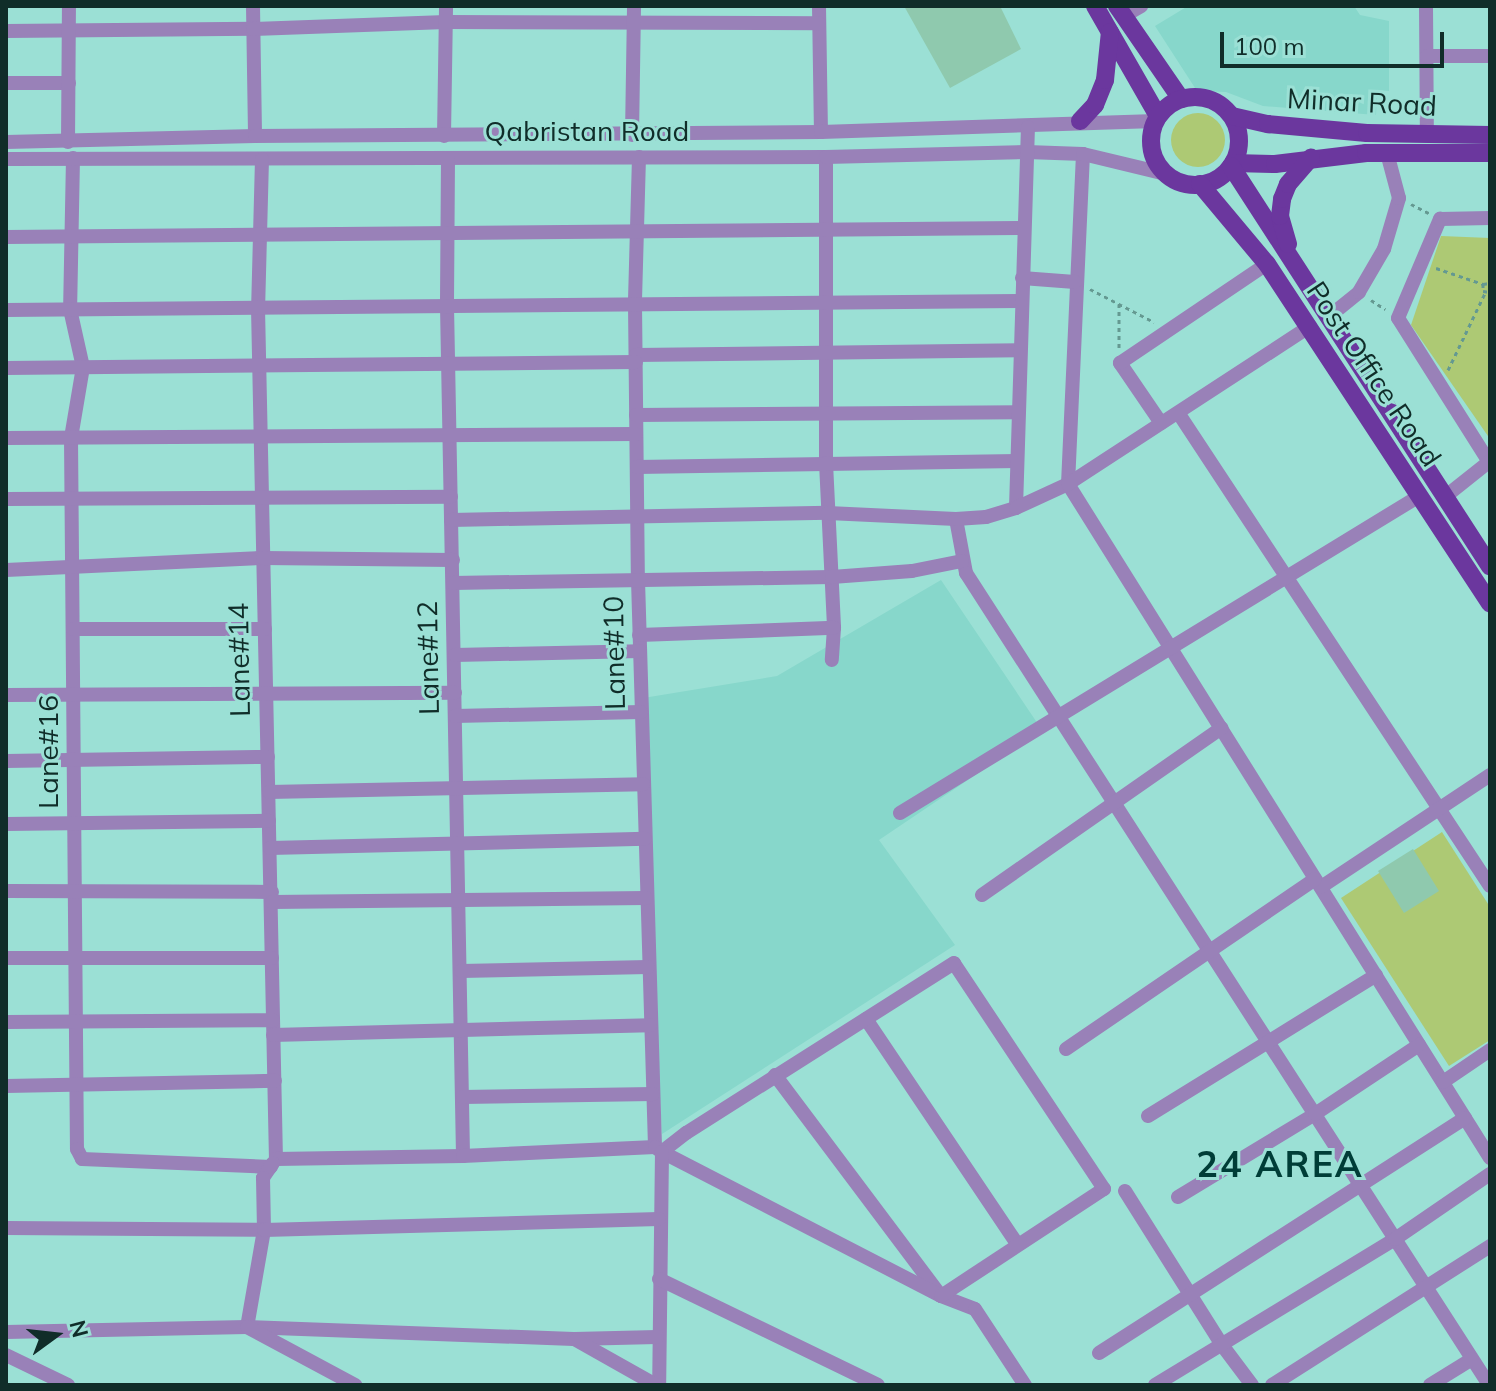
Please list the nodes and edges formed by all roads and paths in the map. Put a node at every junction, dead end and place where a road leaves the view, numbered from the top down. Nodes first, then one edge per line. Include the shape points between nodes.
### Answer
1 (69, 6) edge
2 (253, 6) edge
3 (446, 6) edge
4 (819, 6) edge
5 (1095, 6) edge
6 (1141, 6) edge
7 (1426, 6) edge
8 (1121, 11) edge
9 (634, 14) edge
10 (446, 22) junction
11 (819, 23) junction
12 (253, 29) junction
13 (69, 30) junction
14 (6, 31) edge
15 (1110, 32) junction
16 (1427, 56) junction
17 (1490, 56) edge
18 (6, 83) edge
19 (69, 83) junction
20 (1181, 99) junction
21 (1232, 116) junction
22 (1157, 118) junction
23 (1080, 121) junction
24 (1028, 127) junction
25 (821, 132) junction
26 (1367, 133) junction
27 (632, 135) junction
28 (1427, 135) junction
29 (1490, 135) edge
30 (255, 136) junction
31 (444, 136) junction
32 (500, 136) junction
33 (6, 142) edge
34 (68, 142) junction
35 (1027, 152) junction
36 (1366, 153) junction
37 (1387, 153) junction
38 (1490, 153) edge
39 (1083, 154) junction
40 (498, 156) junction
41 (639, 157) junction
42 (826, 157) junction
43 (73, 158) junction
44 (1311, 158) junction
45 (6, 159) edge
46 (262, 159) junction
47 (448, 159) junction
48 (1232, 164) junction
49 (1166, 174) junction
50 (1200, 184) junction
51 (1399, 198) junction
52 (1490, 218) edge
53 (1440, 219) junction
54 (1024, 228) junction
55 (637, 231) junction
56 (826, 232) junction
57 (260, 234) junction
58 (447, 234) junction
59 (6, 237) edge
60 (72, 238) junction
61 (1295, 262) junction
62 (1421, 262) junction
63 (1267, 264) junction
64 (1022, 278) junction
65 (1075, 282) junction
66 (1490, 283) edge
67 (1483, 284) junction
68 (1359, 292) junction
69 (1487, 293) edge
70 (1021, 301) junction
71 (826, 303) junction
72 (635, 304) junction
73 (1119, 304) junction
74 (447, 306) junction
75 (258, 308) junction
76 (70, 309) junction
77 (6, 310) edge
78 (1331, 315) junction
79 (1398, 318) junction
80 (1310, 326) junction
81 (1170, 330) junction
82 (1020, 350) junction
83 (826, 353) junction
84 (636, 358) junction
85 (1120, 363) junction
86 (448, 365) junction
87 (83, 367) junction
88 (260, 367) junction
89 (6, 368) edge
90 (1441, 384) junction
91 (1018, 412) junction
92 (1179, 414) junction
93 (636, 415) junction
94 (827, 415) junction
95 (1161, 423) junction
96 (636, 434) junction
97 (449, 435) junction
98 (261, 437) junction
99 (6, 438) edge
100 (71, 438) junction
101 (1017, 461) junction
102 (1490, 462) edge
103 (826, 463) junction
104 (637, 467) junction
105 (1068, 484) junction
106 (1421, 495) junction
107 (1446, 496) junction
108 (263, 497) junction
109 (451, 497) junction
110 (6, 499) edge
111 (72, 499) junction
112 (1016, 508) junction
113 (828, 513) junction
114 (637, 514) junction
115 (956, 519) junction
116 (451, 520) junction
117 (263, 558) junction
118 (1488, 558) edge
119 (453, 560) junction
120 (962, 561) junction
121 (73, 569) junction
122 (6, 570) edge
123 (832, 577) junction
124 (1288, 577) junction
125 (638, 580) junction
126 (453, 583) junction
127 (1490, 603) edge
128 (834, 628) junction
129 (73, 629) junction
130 (265, 629) junction
131 (639, 635) junction
132 (1171, 648) junction
133 (640, 651) junction
134 (455, 655) junction
135 (832, 660) dead end
136 (455, 693) junction
137 (267, 694) junction
138 (6, 695) edge
139 (74, 695) junction
140 (641, 712) junction
141 (1061, 715) junction
142 (455, 716) junction
143 (1221, 728) junction
144 (268, 757) junction
145 (74, 760) junction
146 (6, 761) edge
147 (1490, 775) edge
148 (643, 784) junction
149 (457, 788) junction
150 (269, 792) junction
151 (1115, 801) junction
152 (1441, 810) junction
153 (900, 813) dead end
154 (269, 821) junction
155 (75, 823) junction
156 (6, 824) edge
157 (645, 839) junction
158 (458, 841) junction
159 (270, 848) junction
160 (1318, 883) junction
161 (1490, 886) edge
162 (75, 890) junction
163 (6, 891) edge
164 (982, 895) dead end
165 (272, 897) junction
166 (646, 898) junction
167 (459, 899) junction
168 (1212, 952) junction
169 (6, 958) edge
170 (76, 958) junction
171 (272, 958) junction
172 (648, 967) junction
173 (461, 971) junction
174 (1376, 975) junction
175 (866, 1019) junction
176 (76, 1020) junction
177 (6, 1022) edge
178 (650, 1025) junction
179 (273, 1027) junction
180 (462, 1030) junction
181 (1268, 1041) junction
182 (1419, 1045) junction
183 (1066, 1049) dead end
184 (1490, 1050) edge
185 (775, 1075) junction
186 (275, 1081) junction
187 (1443, 1082) junction
188 (77, 1084) junction
189 (6, 1086) edge
190 (653, 1094) junction
191 (463, 1097) junction
192 (1315, 1114) junction
193 (1148, 1116) dead end
194 (1465, 1118) junction
195 (658, 1150) junction
196 (463, 1156) junction
197 (1490, 1158) edge
198 (273, 1163) junction
199 (1490, 1174) edge
200 (1360, 1185) junction
201 (1125, 1191) dead end
202 (1178, 1197) dead end
203 (659, 1219) junction
204 (6, 1228) edge
205 (264, 1230) junction
206 (1395, 1239) junction
207 (1018, 1245) junction
208 (1490, 1246) edge
209 (659, 1279) junction
210 (1425, 1287) junction
211 (1191, 1295) junction
212 (941, 1296) junction
213 (247, 1327) junction
214 (6, 1332) edge
215 (657, 1337) junction
216 (574, 1339) junction
217 (1222, 1345) junction
218 (1099, 1353) dead end
219 (6, 1355) edge
220 (1472, 1359) junction
221 (68, 1385) edge
222 (355, 1385) edge
223 (658, 1385) edge
224 (878, 1385) edge
225 (1025, 1385) edge
226 (1155, 1385) edge
227 (1252, 1385) edge
228 (1272, 1385) edge
229 (1430, 1385) edge
230 (1489, 1385) edge

1 - 13 street
2 - 12 street
3 - 10 street
4 - 11 street
5 - 15 main road
6 - 8 street
7 - 16 street
8 - 20 main road
9 - 10 street
9 - 11 street
9 - 27 street
10 - 12 street
10 - 31 street
11 - 25 street
12 - 13 street
12 - 30 street
13 - 14 street
13 - 19 street
15 - 22 main road
15 - 23 main road via 1105,80 1095,105
16 - 17 street
16 - 28 street
18 - 19 street
19 - 34 street
20 - 21 main road via 1215,101
20 - 22 main road
21 - 26 main road, Minar Road
21 - 48 main road via 1239,136
22 - 23 street, Qabristan Road
22 - 49 main road via 1151,139
23 - 24 street, Qabristan Road
24 - 25 street, Qabristan Road
24 - 35 street
25 - 27 street, Qabristan Road
26 - 28 main road, Minar Road
26 - 36 main road
27 - 32 street, Qabristan Road
28 - 29 main road, Minar Road
30 - 31 street, Qabristan Road
30 - 34 street, Qabristan Road
31 - 32 street, Qabristan Road
32 - 40 street
33 - 34 street, Qabristan Road
35 - 39 street, Qabristan Road
35 - 42 street, Qabristan Road
35 - 54 street
36 - 37 main road, Minar Road
36 - 44 main road, Minar Road
37 - 38 main road, Minar Road
37 - 51 street
39 - 49 street, Qabristan Road
39 - 65 street
40 - 41 street, Qabristan Road
40 - 47 street, Qabristan Road
41 - 42 street, Qabristan Road
41 - 55 street, Lane#10
42 - 56 street
43 - 45 street, Qabristan Road
43 - 46 street, Qabristan Road
43 - 60 street, Lane#16
44 - 48 main road, Minar Road
44 - 61 main road via 1282,199 1280,216
46 - 47 street, Qabristan Road
46 - 57 street, Lane#14
47 - 58 street, Lane#12
48 - 50 main road via 1217,179
48 - 61 main road, Post Office Road
49 - 50 main road
50 - 63 main road, Post Office Road
51 - 53 path
51 - 68 street via 1384,249
52 - 53 street
53 - 62 street
54 - 56 street
54 - 64 street
55 - 56 street
55 - 58 street
55 - 72 street, Lane#10
56 - 71 street
57 - 58 street
57 - 60 street
57 - 75 street, Lane#14
58 - 74 street, Lane#12
59 - 60 street
60 - 76 street, Lane#16
61 - 78 main road, Post Office Road
62 - 67 path
62 - 79 street
63 - 80 main road, Post Office Road
63 - 81 street
64 - 65 street
64 - 70 street
65 - 73 path
65 - 105 street
66 - 67 path
67 - 69 path
68 - 78 street
68 - 79 path
69 - 90 path
70 - 71 street
70 - 82 street
71 - 72 street
71 - 83 street
72 - 74 street
72 - 84 street, Lane#10
73 - 81 path
73 - 85 path
74 - 75 street
74 - 86 street, Lane#12
75 - 76 street
75 - 88 street, Lane#14
76 - 77 street
76 - 87 street, Lane#16
78 - 107 main road, Post Office Road
79 - 90 street
80 - 92 street
80 - 106 main road, Post Office Road
81 - 85 street
82 - 83 street
82 - 91 street
83 - 84 street
83 - 94 street
84 - 86 street
84 - 93 street, Lane#10
85 - 95 street
86 - 88 street
86 - 97 street, Lane#12
87 - 88 street
87 - 89 street
87 - 100 street, Lane#16
88 - 98 street, Lane#14
90 - 102 street
91 - 94 street
91 - 101 street
92 - 95 street
92 - 124 street
93 - 94 street
93 - 96 street, Lane#10
94 - 103 street
95 - 105 street
96 - 97 street
96 - 104 street, Lane#10
97 - 98 street
97 - 109 street, Lane#12
98 - 100 street
98 - 108 street, Lane#14
99 - 100 street
100 - 111 street, Lane#16
101 - 103 street
101 - 112 street
102 - 107 street
103 - 104 street
103 - 113 street
104 - 114 street, Lane#10
105 - 112 street
105 - 132 street
106 - 124 street
106 - 127 main road, Post Office Road
107 - 118 main road, Post Office Road
108 - 109 street
108 - 111 street
108 - 117 street, Lane#14
109 - 116 street, Lane#12
110 - 111 street
111 - 121 street, Lane#16
112 - 115 street
113 - 114 street
113 - 115 street
113 - 123 street
114 - 116 street
114 - 125 street, Lane#10
115 - 120 street
116 - 119 street, Lane#12
117 - 119 street
117 - 121 street
117 - 130 street, Lane#14
119 - 126 street, Lane#12
120 - 123 street
120 - 141 street
121 - 122 street
121 - 129 street, Lane#16
123 - 125 street
123 - 128 street
124 - 132 street
124 - 152 street
125 - 126 street
125 - 131 street, Lane#10
126 - 134 street, Lane#12
128 - 131 street
128 - 135 street
129 - 130 street
129 - 139 street, Lane#16
130 - 137 street, Lane#14
131 - 133 street, Lane#10
132 - 141 street
132 - 143 street
133 - 134 street
133 - 140 street, Lane#10
134 - 136 street, Lane#12
136 - 137 street
136 - 142 street, Lane#12
137 - 139 street
137 - 144 street, Lane#14
138 - 139 street
139 - 145 street, Lane#16
140 - 142 street
140 - 148 street, Lane#10
141 - 151 street
141 - 153 street
142 - 149 street, Lane#12
143 - 151 street
143 - 160 street
144 - 145 street
144 - 150 street, Lane#14
145 - 146 street
145 - 155 street, Lane#16
147 - 152 street
148 - 149 street
148 - 157 street, Lane#10
149 - 150 street
149 - 158 street, Lane#12
150 - 154 street, Lane#14
151 - 164 street
151 - 168 street
152 - 160 street
152 - 161 street
154 - 155 street
154 - 159 street, Lane#14
155 - 156 street
155 - 162 street, Lane#16
157 - 158 street
157 - 166 street, Lane#10
158 - 159 street
158 - 167 street, Lane#12
159 - 165 street, Lane#14
160 - 168 street
160 - 174 street
162 - 163 street
162 - 165 street
162 - 170 street, Lane#16
165 - 167 street
165 - 171 street, Lane#14
166 - 167 street
166 - 172 street, Lane#10
167 - 173 street, Lane#12
168 - 181 street
168 - 183 street
169 - 170 street
170 - 171 street
170 - 176 street, Lane#16
171 - 179 street, Lane#14
172 - 173 street
172 - 178 street, Lane#10
173 - 180 street, Lane#12
174 - 181 street
174 - 182 street
175 - 185 street
175 - 207 street
175 - 207 street via 954,963 1104,1189
176 - 177 street
176 - 179 street
176 - 188 street, Lane#16
178 - 180 street
178 - 190 street, Lane#10
179 - 180 street
179 - 186 street, Lane#14
180 - 191 street, Lane#12
181 - 192 street
181 - 193 street
182 - 187 street
182 - 192 street
184 - 187 street
185 - 195 street
185 - 212 street
186 - 188 street
186 - 198 street, Lane#14
187 - 194 street
188 - 189 street
188 - 198 street, Lane#16 via 77,1149 82,1159
190 - 191 street
190 - 195 street, Lane#10
191 - 196 street, Lane#12
192 - 200 street
192 - 202 street
194 - 197 street
194 - 200 street
195 - 196 street
195 - 203 street, Lane#10
195 - 212 street
196 - 198 street
198 - 205 street, Lane#14 via 263,1178
199 - 206 street
200 - 206 street
200 - 211 street
201 - 211 street
203 - 205 street
203 - 209 street, Lane#10
204 - 205 street
205 - 213 street, Lane#14
206 - 210 street
206 - 217 street
207 - 212 street
208 - 210 street
209 - 215 street, Lane#10
209 - 224 street
210 - 220 street
210 - 228 street
211 - 217 street
211 - 218 street
212 - 225 street via 975,1309
213 - 214 street
213 - 216 street
213 - 222 street
215 - 216 street
215 - 223 street, Lane#10
216 - 223 street
217 - 226 street
217 - 227 street
219 - 221 street
220 - 229 street
220 - 230 street

